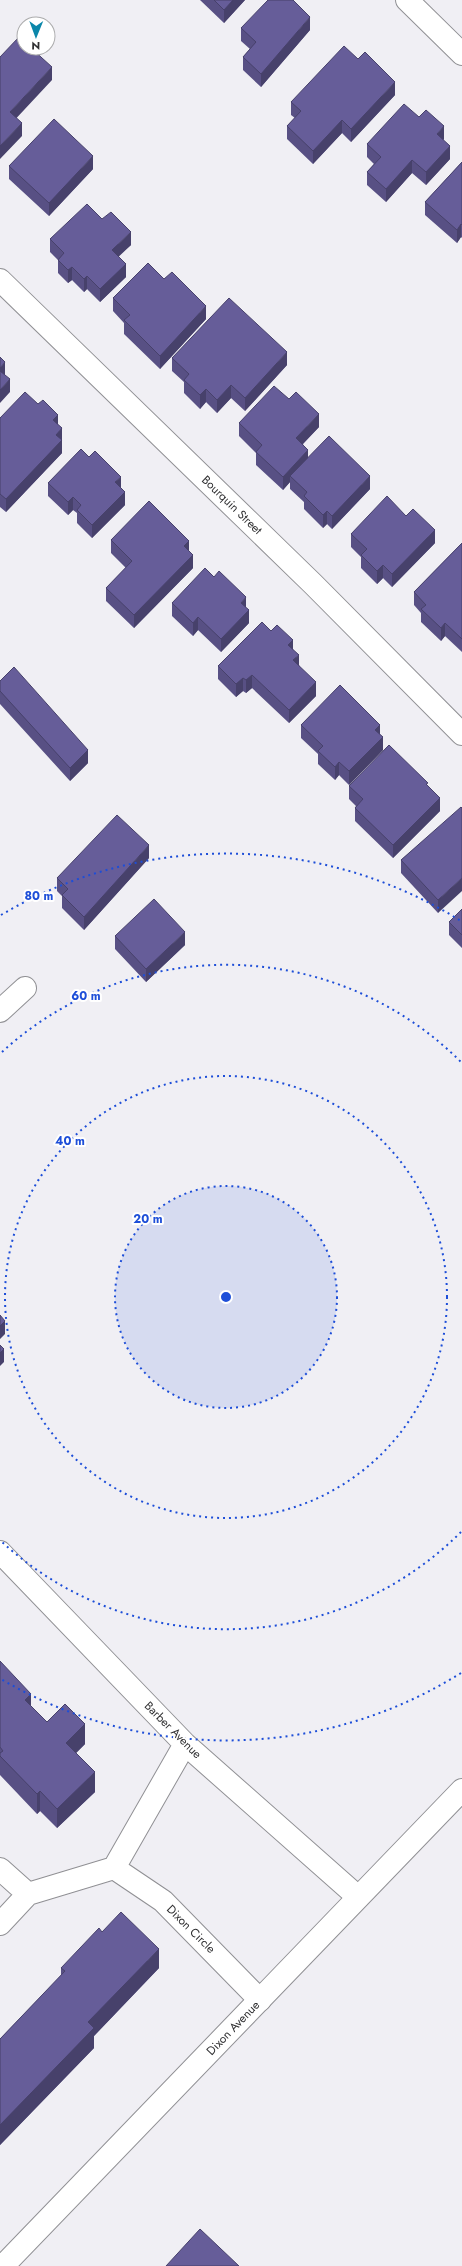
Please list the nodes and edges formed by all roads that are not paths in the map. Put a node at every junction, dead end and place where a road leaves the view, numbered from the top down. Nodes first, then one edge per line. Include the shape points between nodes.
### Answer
1 (406, 0) edge
2 (462, 54) edge
3 (0, 280) edge
4 (462, 734) edge
5 (25, 988) dead end
6 (0, 1011) edge
7 (0, 1552) edge
8 (186, 1744) junction
9 (462, 1790) edge
10 (0, 1868) edge
11 (114, 1868) junction
12 (28, 1894) junction
13 (358, 1897) junction
14 (0, 1924) edge
15 (260, 2000) junction
16 (3, 2266) edge

1 - 2 street
3 - 4 street, Bourquin Street via 313,584
5 - 6 street
7 - 8 street, Barber Avenue
8 - 11 street
8 - 13 street, Barber Avenue
9 - 13 street, Dixon Avenue
10 - 12 street
11 - 12 street
11 - 15 street, Dixon Circle via 163,1902
12 - 14 street
13 - 15 street, Dixon Avenue
15 - 16 street, Dixon Avenue

